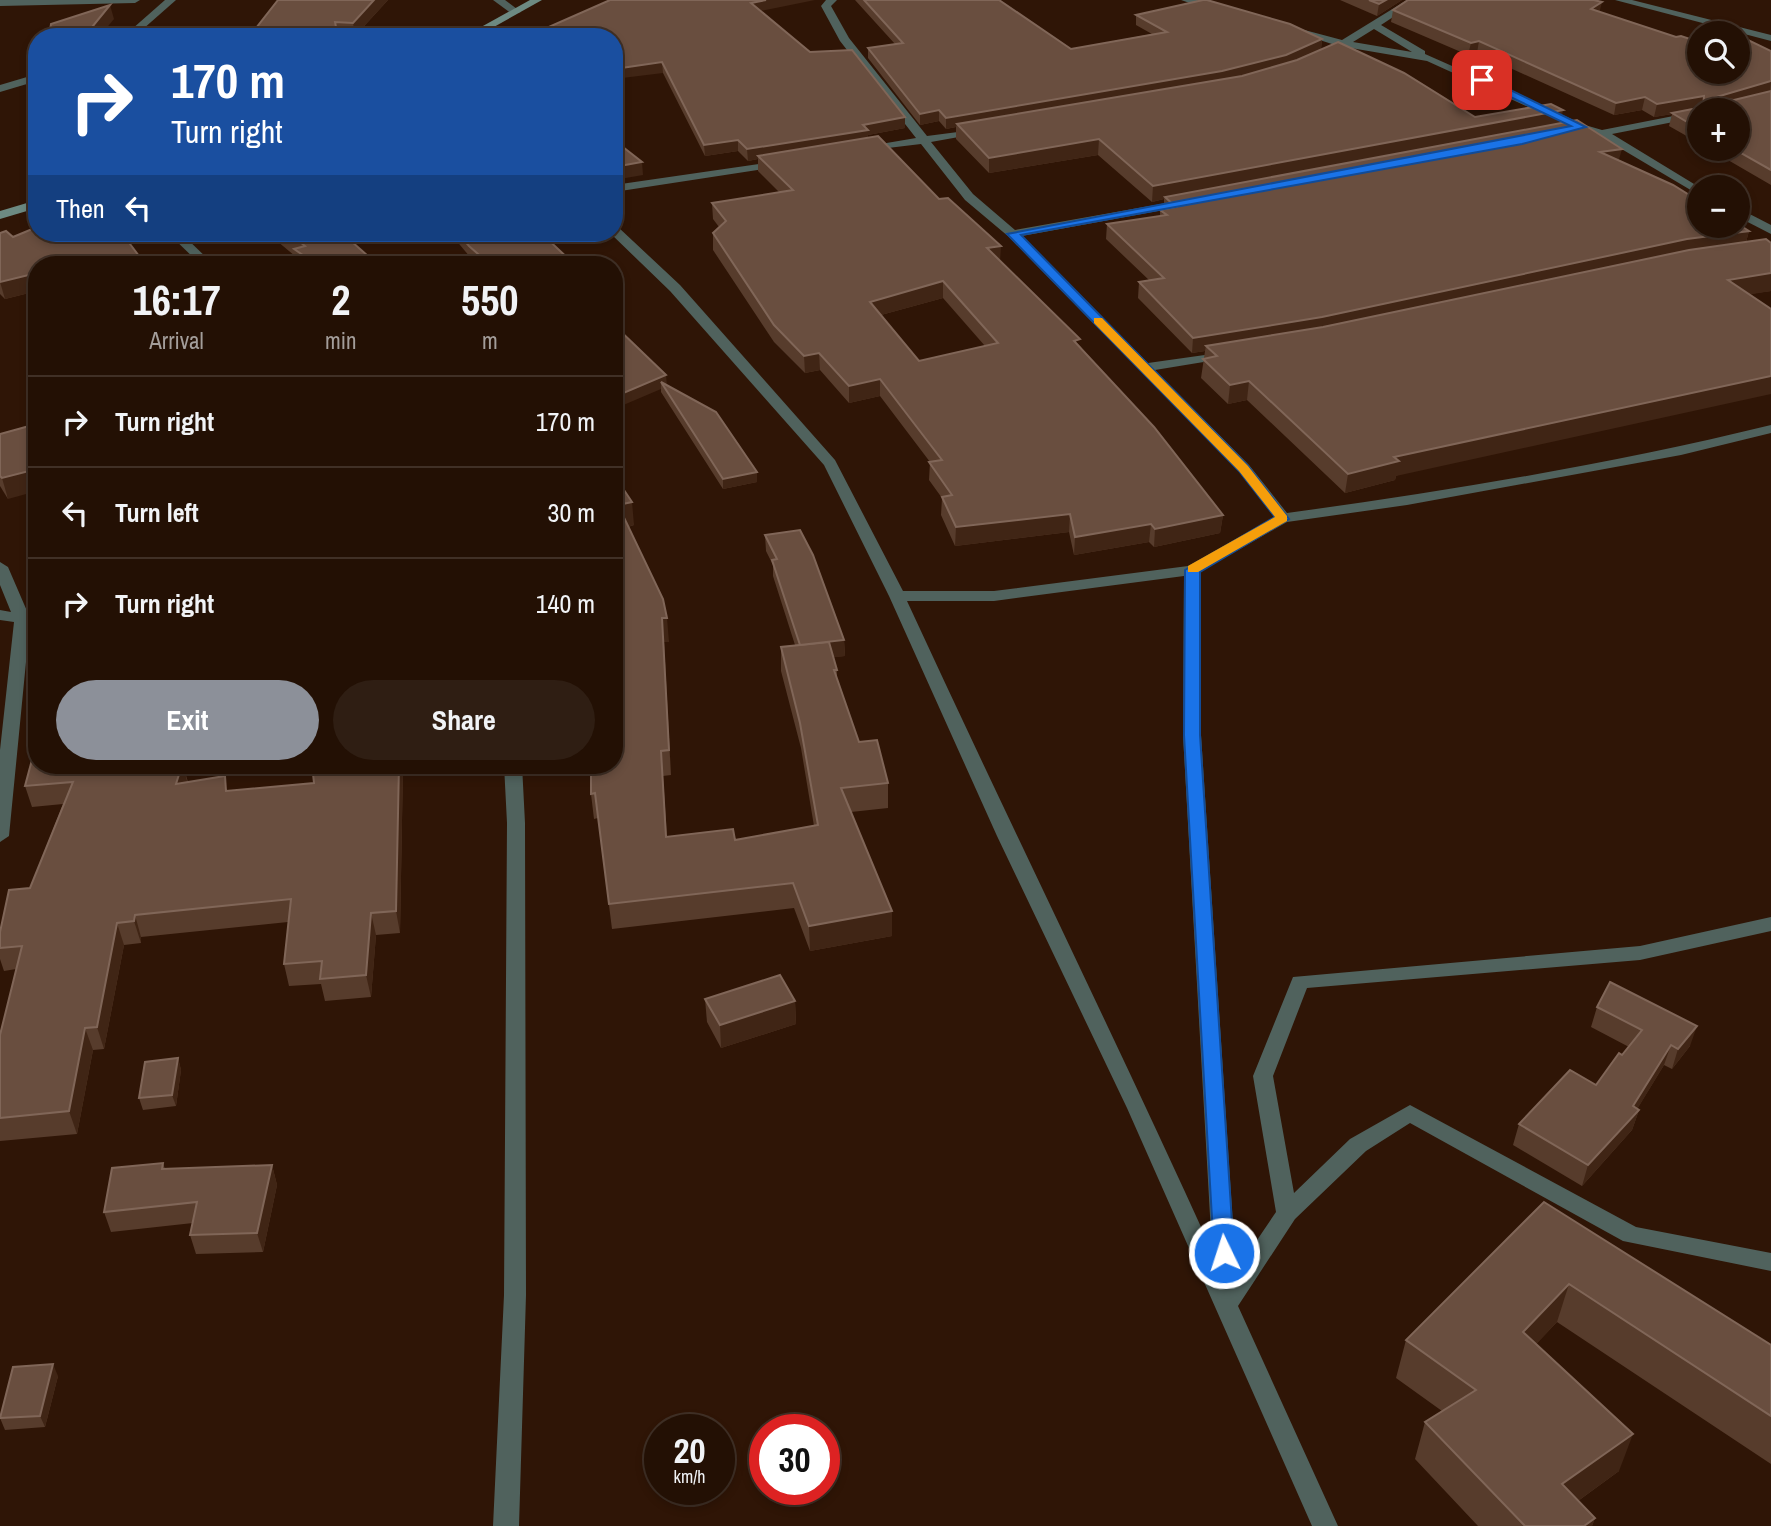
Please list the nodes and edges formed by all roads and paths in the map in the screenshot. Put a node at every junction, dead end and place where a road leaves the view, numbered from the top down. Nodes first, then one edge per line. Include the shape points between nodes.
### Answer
1 (135, 0) edge
2 (171, 0) edge
3 (498, 0) edge
4 (537, 0) edge
5 (831, 0) edge
6 (1186, 0) edge
7 (1414, 0) edge
8 (1620, 0) edge
9 (0, 3) edge
10 (1224, 11) edge
11 (516, 12) junction
12 (1375, 25) junction
13 (138, 28) edge
14 (485, 28) edge
15 (1291, 29) edge
16 (1771, 38) edge
17 (1344, 44) junction
18 (1430, 58) junction
19 (1311, 61) edge
20 (28, 80) edge
21 (0, 89) edge
22 (1687, 116) edge
23 (1581, 127) junction
24 (990, 128) edge
25 (1558, 133) edge
26 (1602, 133) junction
27 (925, 139) junction
28 (857, 151) edge
29 (790, 162) edge
30 (1687, 185) edge
31 (623, 188) edge
32 (1197, 200) edge
33 (28, 207) edge
34 (0, 215) edge
35 (1750, 219) edge
36 (1771, 230) edge
37 (1013, 234) junction
38 (623, 239) edge
39 (185, 242) edge
40 (199, 256) edge
41 (1239, 352) edge
42 (1145, 368) junction
43 (1771, 429) edge
44 (1283, 519) junction
45 (0, 567) edge
46 (1192, 570) junction
47 (897, 596) junction
48 (28, 613) edge
49 (0, 615) edge
50 (28, 615) edge
51 (28, 623) edge
52 (513, 774) edge
53 (0, 836) edge
54 (1771, 924) edge
55 (1287, 1213) junction
56 (1771, 1262) edge
57 (1227, 1303) junction
58 (506, 1526) edge
59 (1325, 1526) edge

1 - 9 street
2 - 13 street
3 - 11 street
4 - 11 street
5 - 27 street via 826,6 845,39
6 - 10 street
7 - 12 street
8 - 16 street
11 - 14 street
12 - 17 street
12 - 18 street
15 - 17 street
17 - 18 street
17 - 19 street
18 - 23 street
20 - 21 street
22 - 26 street
23 - 25 street
23 - 26 street
24 - 27 street
26 - 30 street
27 - 28 street
27 - 37 street via 969,197
29 - 31 street
32 - 37 street
33 - 34 street
35 - 36 street
37 - 42 street
38 - 47 street via 675,288 830,463
39 - 40 street
41 - 42 street
42 - 44 street via 1244,468
43 - 44 street via 1407,501
44 - 46 street
45 - 48 street
46 - 47 street via 994,596
46 - 57 street via 1192,735
47 - 57 street
49 - 50 street
51 - 53 street
52 - 58 street via 515,1296
54 - 55 street via 1640,953 1300,982 1263,1076
55 - 56 street via 1358,1145 1410,1113 1631,1235
55 - 57 street
57 - 59 street

